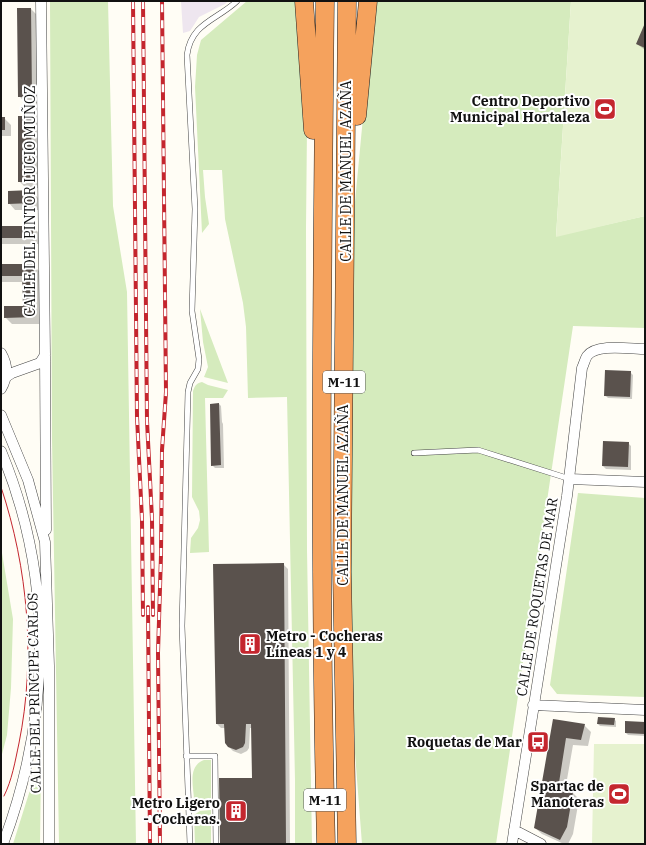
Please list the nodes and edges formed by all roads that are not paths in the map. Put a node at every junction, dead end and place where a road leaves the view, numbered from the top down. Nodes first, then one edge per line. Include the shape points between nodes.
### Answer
1 (41, 1) edge
2 (237, 1) edge
3 (304, 1) edge
4 (325, 1) edge
5 (347, 1) edge
6 (368, 1) edge
7 (346, 178) junction
8 (321, 334) junction
9 (645, 349) edge
10 (1, 353) edge
11 (45, 355) junction
12 (6, 378) junction
13 (1, 389) edge
14 (1, 415) edge
15 (1, 451) edge
16 (414, 453) dead end
17 (645, 473) edge
18 (570, 479) junction
19 (645, 482) edge
20 (45, 542) junction
21 (533, 705) junction
22 (645, 710) edge
23 (186, 756) junction
24 (324, 756) junction
25 (346, 784) junction
26 (514, 830) junction
27 (3, 844) edge
28 (49, 844) edge
29 (190, 844) edge
30 (216, 844) edge
31 (318, 844) edge
32 (326, 844) edge
33 (347, 844) edge
34 (356, 844) edge
35 (512, 844) edge
36 (541, 844) edge

1 - 11 street, CALLE DEL PINTOR LUCIO MUÑOZ
2 - 23 lane via 195,32 188,46 187,55 194,209 192,311 198,364 188,392 182,626
3 - 8 highway via 313,123
4 - 8 highway, CALLE DE MANUEL AZAÑA / M-11
5 - 7 highway, CALLE DE MANUEL AZAÑA / M-11
6 - 7 highway via 356,133
7 - 25 highway, CALLE DE MANUEL AZAÑA / M-11 via 342,564
8 - 24 highway, CALLE DE MANUEL AZAÑA / M-11
9 - 18 street, CALLE DE ROQUETAS DE MAR via 609,348 596,350 588,355 582,368
10 - 12 street via 6,365
11 - 12 street via 40,363
11 - 20 street, CALLE DEL PRÍNCIPE CARLOS
12 - 13 street
14 - 20 street, CALLE DEL PRÍNCIPE CARLOS via 28,480
15 - 27 street, CALLE DEL PRÍNCIPE CARLOS via 21,505 29,542 40,637 40,677 30,749 19,797
16 - 18 lane via 478,450
17 - 19 street
18 - 19 street
18 - 21 street, CALLE DE ROQUETAS DE MAR
20 - 28 street, CALLE DEL PRÍNCIPE CARLOS via 49,666
21 - 22 street
21 - 26 street, CALLE DE ROQUETAS DE MAR
23 - 29 lane
23 - 30 lane via 215,756
24 - 31 highway
24 - 32 highway, CALLE DE MANUEL AZAÑA / M-11
25 - 33 highway, CALLE DE MANUEL AZAÑA / M-11
25 - 34 highway
26 - 35 street, CALLE DE ROQUETAS DE MAR
26 - 36 street

